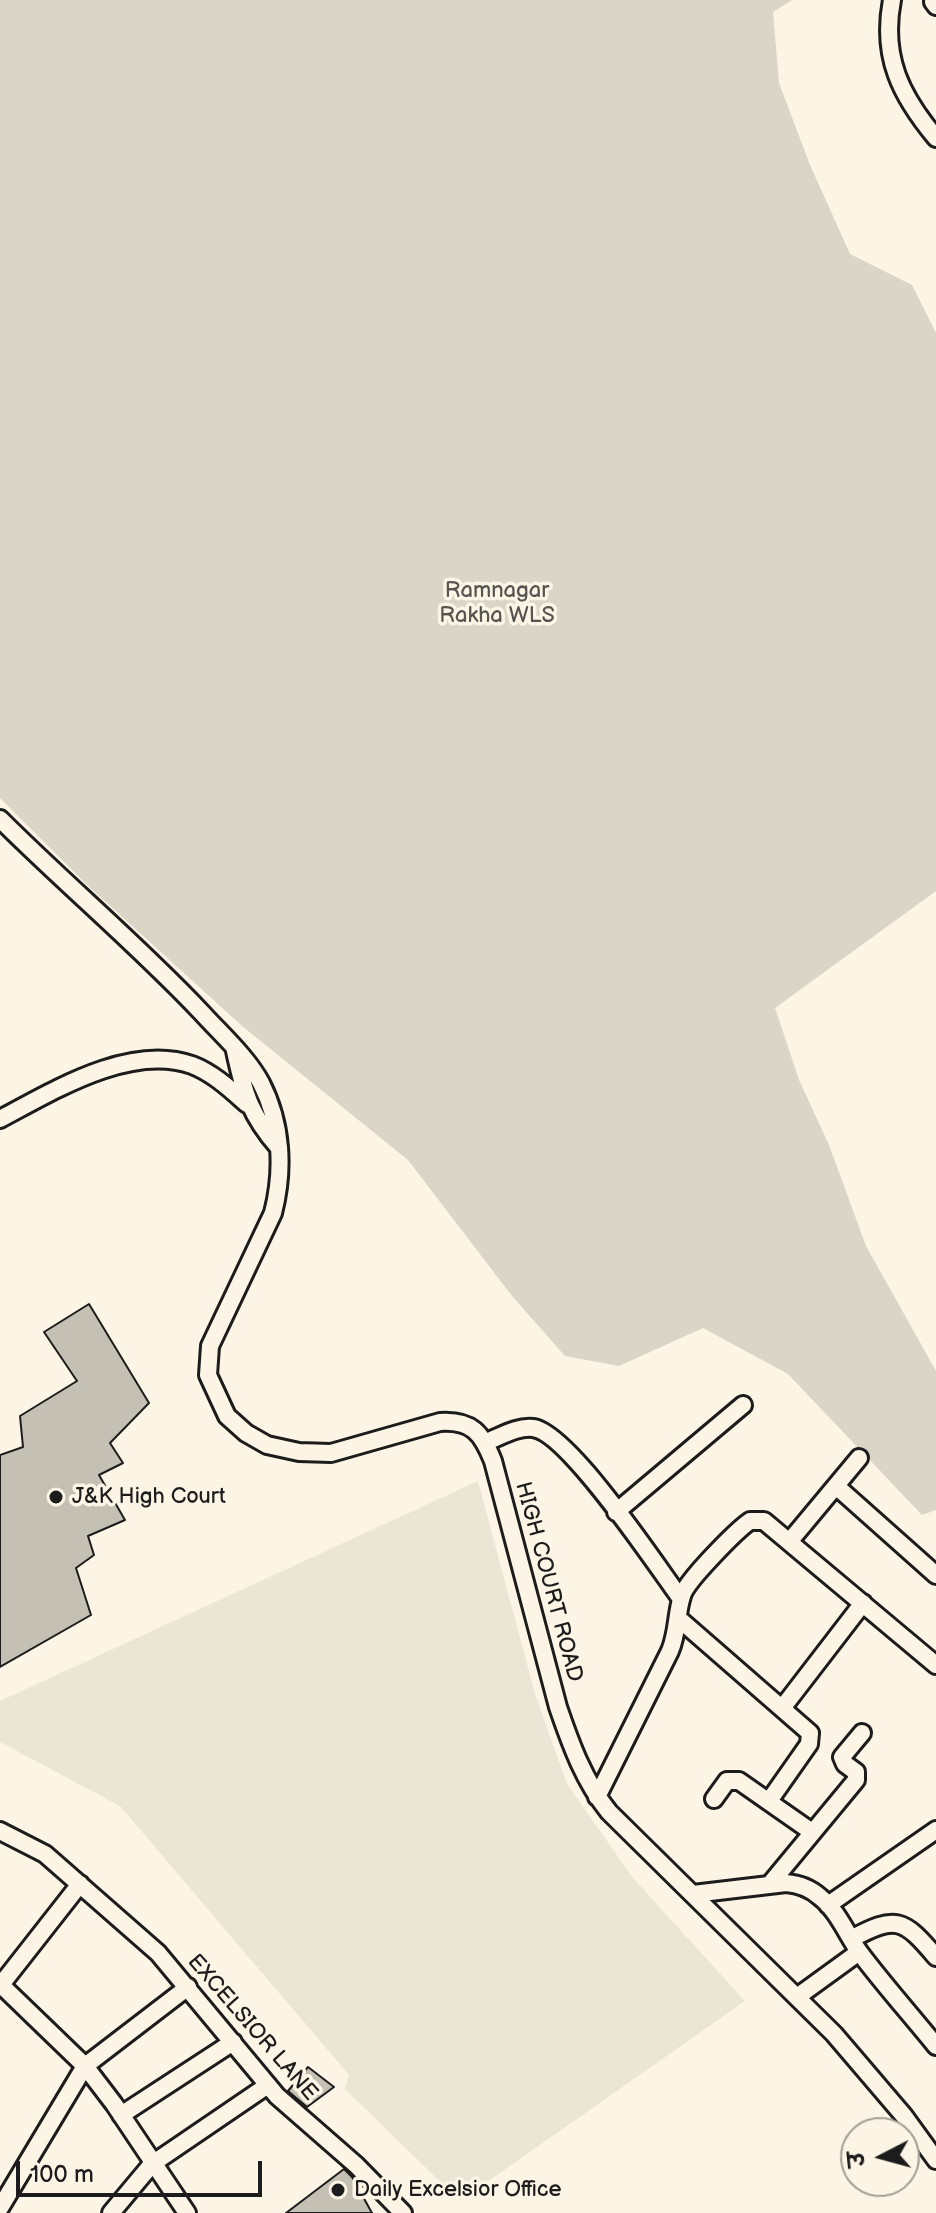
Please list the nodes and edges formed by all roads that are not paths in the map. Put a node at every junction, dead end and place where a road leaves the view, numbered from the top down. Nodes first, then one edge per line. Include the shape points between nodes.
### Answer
1 (892, 0) edge
2 (936, 138) edge
3 (0, 819) edge
4 (235, 1050) junction
5 (247, 1104) junction
6 (0, 1119) edge
7 (280, 1149) junction
8 (743, 1405) dead end
9 (486, 1442) junction
10 (859, 1458) dead end
11 (836, 1486) junction
12 (616, 1512) junction
13 (789, 1542) junction
14 (936, 1575) edge
15 (681, 1599) junction
16 (863, 1603) junction
17 (678, 1618) junction
18 (936, 1665) edge
19 (783, 1707) junction
20 (862, 1733) dead end
21 (597, 1797) junction
22 (714, 1799) dead end
23 (769, 1801) junction
24 (936, 1830) edge
25 (0, 1831) edge
26 (812, 1832) junction
27 (74, 1878) junction
28 (770, 1884) junction
29 (693, 1894) junction
30 (828, 1905) junction
31 (855, 1945) junction
32 (936, 1957) edge
33 (0, 1985) edge
34 (188, 1987) junction
35 (797, 1997) junction
36 (233, 2042) junction
37 (936, 2046) edge
38 (85, 2066) junction
39 (268, 2085) junction
40 (121, 2115) junction
41 (936, 2160) edge
42 (152, 2164) junction
43 (5, 2204) edge
44 (111, 2213) edge
45 (187, 2213) edge
46 (403, 2213) edge

1 - 2 street via 889,37 897,79
3 - 4 street via 160,969
4 - 5 street
4 - 7 street via 260,1082
5 - 6 street via 189,1064 140,1062 102,1070
5 - 7 street
7 - 9 street via 273,1213 210,1346 208,1375 227,1416 267,1445 299,1452 331,1453 458,1421
8 - 12 street
9 - 12 street via 517,1429 544,1432 573,1456
9 - 21 street, HIGH COURT ROAD via 558,1707
10 - 11 street
11 - 13 street
11 - 14 street
12 - 15 street
13 - 15 street via 764,1521 750,1521 687,1585
13 - 16 street
15 - 17 street
16 - 18 street
16 - 19 street
17 - 19 street
17 - 21 street via 670,1651
19 - 23 street via 811,1738
20 - 26 street via 842,1757 856,1772 856,1780
21 - 29 street, HIGH COURT ROAD
22 - 23 street via 727,1781 734,1781
23 - 26 street
24 - 30 street
25 - 27 street, EXCELSIOR LANE via 45,1854
26 - 28 street
27 - 33 street
27 - 34 street, EXCELSIOR LANE
28 - 29 street
28 - 30 street via 799,1884
29 - 35 street, HIGH COURT ROAD
30 - 31 street
31 - 32 street via 874,1927 892,1922 910,1930
31 - 35 street
31 - 37 street
33 - 38 street
34 - 36 street, EXCELSIOR LANE
34 - 38 street
35 - 41 street, HIGH COURT ROAD via 868,2073
36 - 39 street, EXCELSIOR LANE
36 - 40 street
38 - 40 street
38 - 43 street
39 - 42 street
39 - 46 street, EXCELSIOR LANE
40 - 42 street
42 - 44 street
42 - 45 street

